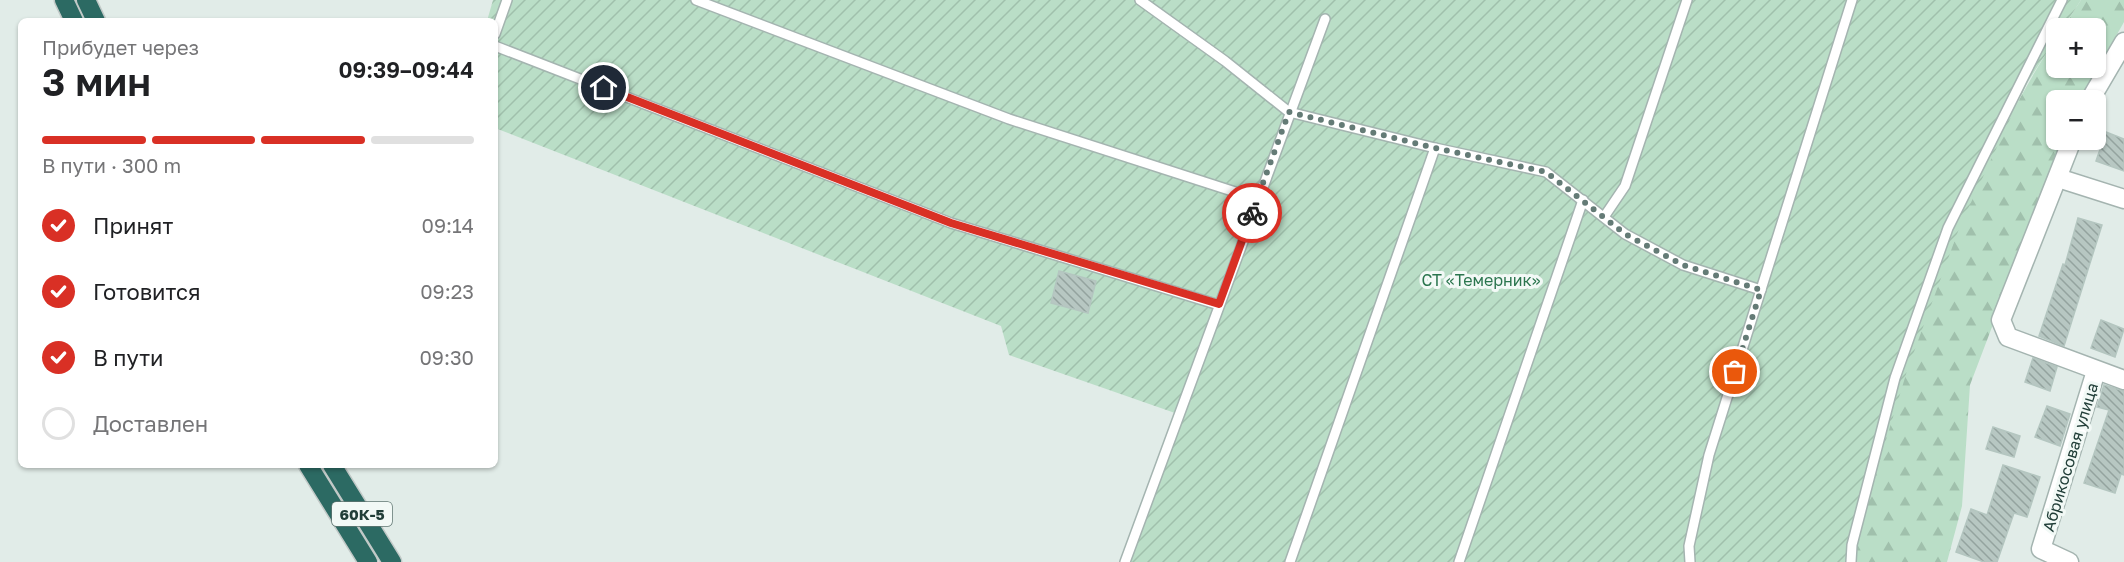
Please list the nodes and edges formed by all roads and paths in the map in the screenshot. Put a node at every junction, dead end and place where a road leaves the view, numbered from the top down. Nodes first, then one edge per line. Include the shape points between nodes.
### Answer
1 (64, 0) edge
2 (86, 0) edge
3 (507, 0) edge
4 (696, 0) edge
5 (1140, 0) edge
6 (1687, 0) edge
7 (1852, 0) edge
8 (2062, 0) edge
9 (73, 18) edge
10 (95, 18) edge
11 (1325, 19) dead end
12 (498, 26) edge
13 (2124, 42) edge
14 (498, 47) edge
15 (2096, 90) edge
16 (1289, 112) junction
17 (1435, 148) junction
18 (2068, 150) edge
19 (2058, 178) junction
20 (2124, 199) edge
21 (1257, 200) junction
22 (1583, 200) junction
23 (1604, 217) junction
24 (1761, 290) junction
25 (1219, 304) junction
26 (2096, 371) junction
27 (2124, 380) edge
28 (310, 468) edge
29 (334, 468) edge
30 (368, 562) edge
31 (392, 562) edge
32 (1125, 562) edge
33 (1290, 562) edge
34 (1459, 562) edge
35 (1690, 562) edge
36 (1851, 562) edge
37 (2069, 562) edge

1 - 9 highway
2 - 10 highway
3 - 12 lane
4 - 21 lane via 1010,119
5 - 16 lane via 1226,60
6 - 23 lane via 1625,186
7 - 24 lane
8 - 36 lane via 1948,228 1895,378
11 - 16 lane
13 - 15 street
14 - 25 lane via 951,223
16 - 17 lane
16 - 21 lane
17 - 22 lane via 1546,172
17 - 33 lane
18 - 19 street
19 - 20 street
19 - 26 street via 2001,320 2008,337
21 - 25 lane
22 - 23 lane
22 - 34 lane
23 - 24 lane via 1625,234 1683,265
24 - 35 lane via 1709,454 1689,546
25 - 32 lane
26 - 27 street
26 - 37 street, Абрикосовая улица via 2041,549
28 - 30 highway, 60К-5
29 - 31 highway, 60К-5

